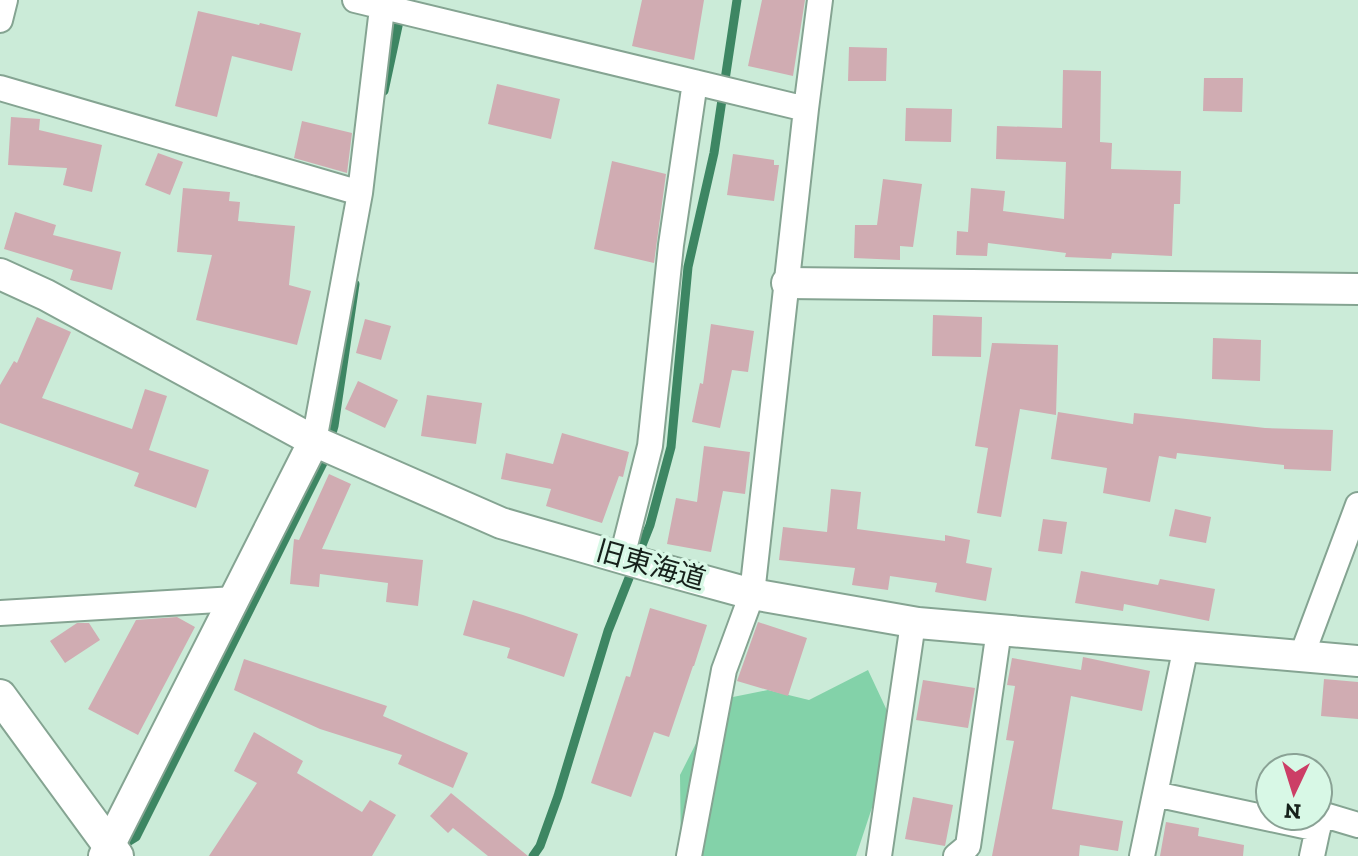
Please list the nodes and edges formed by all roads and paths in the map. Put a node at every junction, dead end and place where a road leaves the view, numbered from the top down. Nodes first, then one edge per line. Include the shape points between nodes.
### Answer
1 (5, 0) edge
2 (355, 0) edge
3 (820, 0) edge
4 (383, 3) edge
5 (0, 20) edge
6 (695, 82) junction
7 (0, 88) edge
8 (806, 109) junction
9 (360, 193) junction
10 (0, 274) edge
11 (787, 283) junction
12 (1358, 289) edge
13 (314, 441) junction
14 (1358, 505) edge
15 (634, 561) junction
16 (752, 594) junction
17 (235, 599) junction
18 (0, 613) edge
19 (913, 623) junction
20 (999, 630) junction
21 (1186, 646) junction
22 (1302, 655) junction
23 (1358, 661) edge
24 (5, 710) edge
25 (1155, 794) junction
26 (1254, 815) edge
27 (1334, 818) edge
28 (1358, 825) edge
29 (1317, 832) edge
30 (110, 853) edge
31 (689, 856) edge
32 (879, 856) edge
33 (956, 856) edge
34 (1142, 856) edge
35 (1312, 856) edge

1 - 5 street
2 - 4 street
3 - 8 street
4 - 6 street
4 - 9 street
6 - 8 street
6 - 15 street
7 - 9 street
8 - 11 street
9 - 13 street
10 - 13 street, 旧東海道
11 - 12 street
11 - 16 street
13 - 15 street, 旧東海道 via 501,523
13 - 17 street
14 - 22 street
15 - 16 street, 旧東海道
16 - 19 street, 旧東海道
16 - 31 street via 724,670
17 - 18 street
17 - 30 street
19 - 20 street, 旧東海道
19 - 32 street
20 - 21 street, 旧東海道
20 - 33 street via 968,846
21 - 22 street, 旧東海道
21 - 25 street
22 - 23 street, 旧東海道
24 - 30 main road
25 - 26 street
25 - 34 street
27 - 28 street
29 - 35 street

